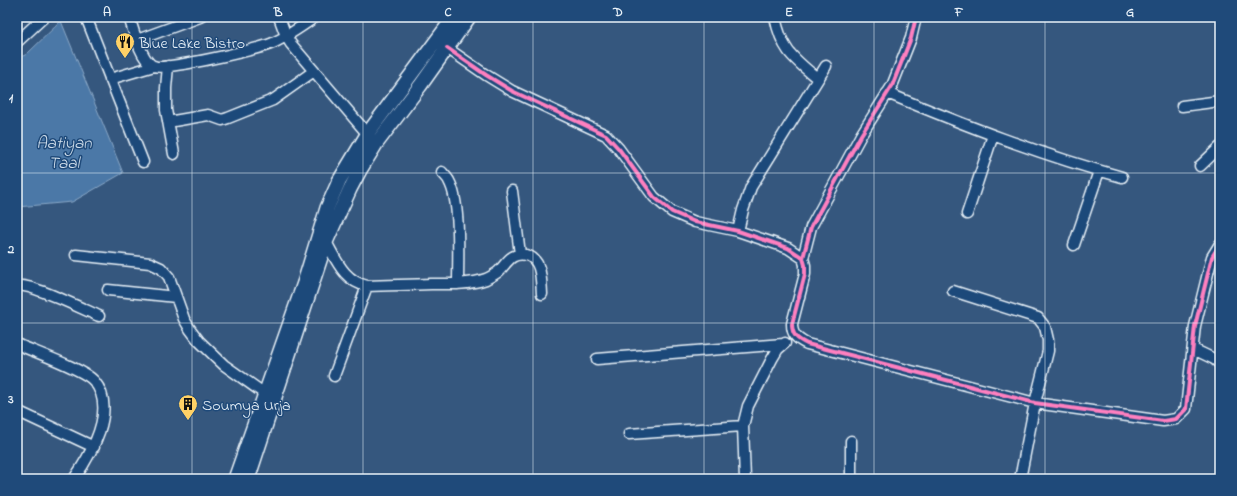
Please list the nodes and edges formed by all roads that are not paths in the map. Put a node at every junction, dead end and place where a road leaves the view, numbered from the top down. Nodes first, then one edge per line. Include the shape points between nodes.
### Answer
1 (44, 17) edge
2 (86, 17) edge
3 (129, 17) edge
4 (200, 17) edge
5 (278, 17) edge
6 (315, 17) edge
7 (454, 17) edge
8 (469, 17) edge
9 (775, 17) edge
10 (916, 17) edge
11 (286, 36) junction
12 (137, 40) junction
13 (17, 42) edge
14 (447, 48) junction
15 (154, 66) junction
16 (168, 66) junction
17 (826, 66) dead end
18 (314, 71) junction
19 (110, 79) junction
20 (818, 79) junction
21 (887, 93) junction
22 (1220, 101) edge
23 (1182, 106) dead end
24 (168, 122) junction
25 (368, 134) junction
26 (993, 135) junction
27 (376, 144) junction
28 (1220, 147) edge
29 (174, 154) dead end
30 (143, 162) dead end
31 (1200, 166) dead end
32 (1099, 171) junction
33 (442, 172) dead end
34 (1122, 177) dead end
35 (512, 191) dead end
36 (967, 214) dead end
37 (738, 231) junction
38 (326, 242) junction
39 (1220, 244) edge
40 (1074, 245) dead end
41 (520, 254) junction
42 (76, 255) dead end
43 (803, 258) junction
44 (458, 284) junction
45 (17, 286) edge
46 (367, 286) junction
47 (108, 290) dead end
48 (953, 291) dead end
49 (542, 294) dead end
50 (176, 297) junction
51 (99, 316) dead end
52 (794, 336) junction
53 (17, 344) edge
54 (783, 344) junction
55 (1193, 349) junction
56 (596, 359) dead end
57 (1220, 364) edge
58 (334, 376) dead end
59 (265, 394) junction
60 (1036, 403) junction
61 (17, 411) edge
62 (743, 426) junction
63 (628, 434) dead end
64 (851, 441) dead end
65 (94, 447) junction
66 (74, 479) edge
67 (235, 479) edge
68 (248, 479) edge
69 (745, 479) edge
70 (852, 479) edge
71 (1020, 479) edge

1 - 13 street
2 - 19 street
3 - 12 street
4 - 12 street
5 - 11 street
6 - 11 street
7 - 25 main road
8 - 14 main road
9 - 20 street via 778,32 788,52
10 - 21 street via 911,38
11 - 16 street via 254,48
11 - 18 street
12 - 15 street via 142,54
14 - 27 main road
14 - 37 street via 512,91 606,135 654,197 672,212 695,222
15 - 16 street
15 - 19 street
16 - 24 street via 165,102
17 - 20 street
18 - 24 street via 273,100 228,118 222,120 208,114
18 - 25 street
19 - 30 street
20 - 37 street via 751,187
21 - 26 street
21 - 43 street via 861,135 811,228
22 - 23 street
24 - 29 street
25 - 27 street
25 - 59 main road via 338,181 327,208
26 - 32 street
26 - 36 street
27 - 38 main road via 360,170
28 - 31 street
32 - 34 street
32 - 40 street
33 - 44 street via 450,182 454,198
35 - 41 street
37 - 43 street via 788,248
38 - 46 street via 350,279
38 - 68 main road
39 - 55 street via 1212,257 1195,326
41 - 44 street via 508,260 498,272 486,279
41 - 49 street via 534,259 538,266
42 - 50 street via 150,263 161,268 169,277
43 - 52 street via 805,274 792,324
44 - 46 street
45 - 51 street via 33,288
46 - 58 street
47 - 50 street
48 - 60 street via 1038,318 1045,327 1048,351
50 - 59 street via 190,329 199,341 224,365
52 - 54 street
52 - 60 street via 807,344
53 - 65 street via 94,380 104,408
54 - 56 street
54 - 62 street via 772,359 748,406
55 - 57 street
55 - 60 street via 1186,409 1176,419 1163,422
59 - 67 main road
60 - 71 street
61 - 65 street
62 - 63 street
62 - 69 street
64 - 70 street
65 - 66 street

